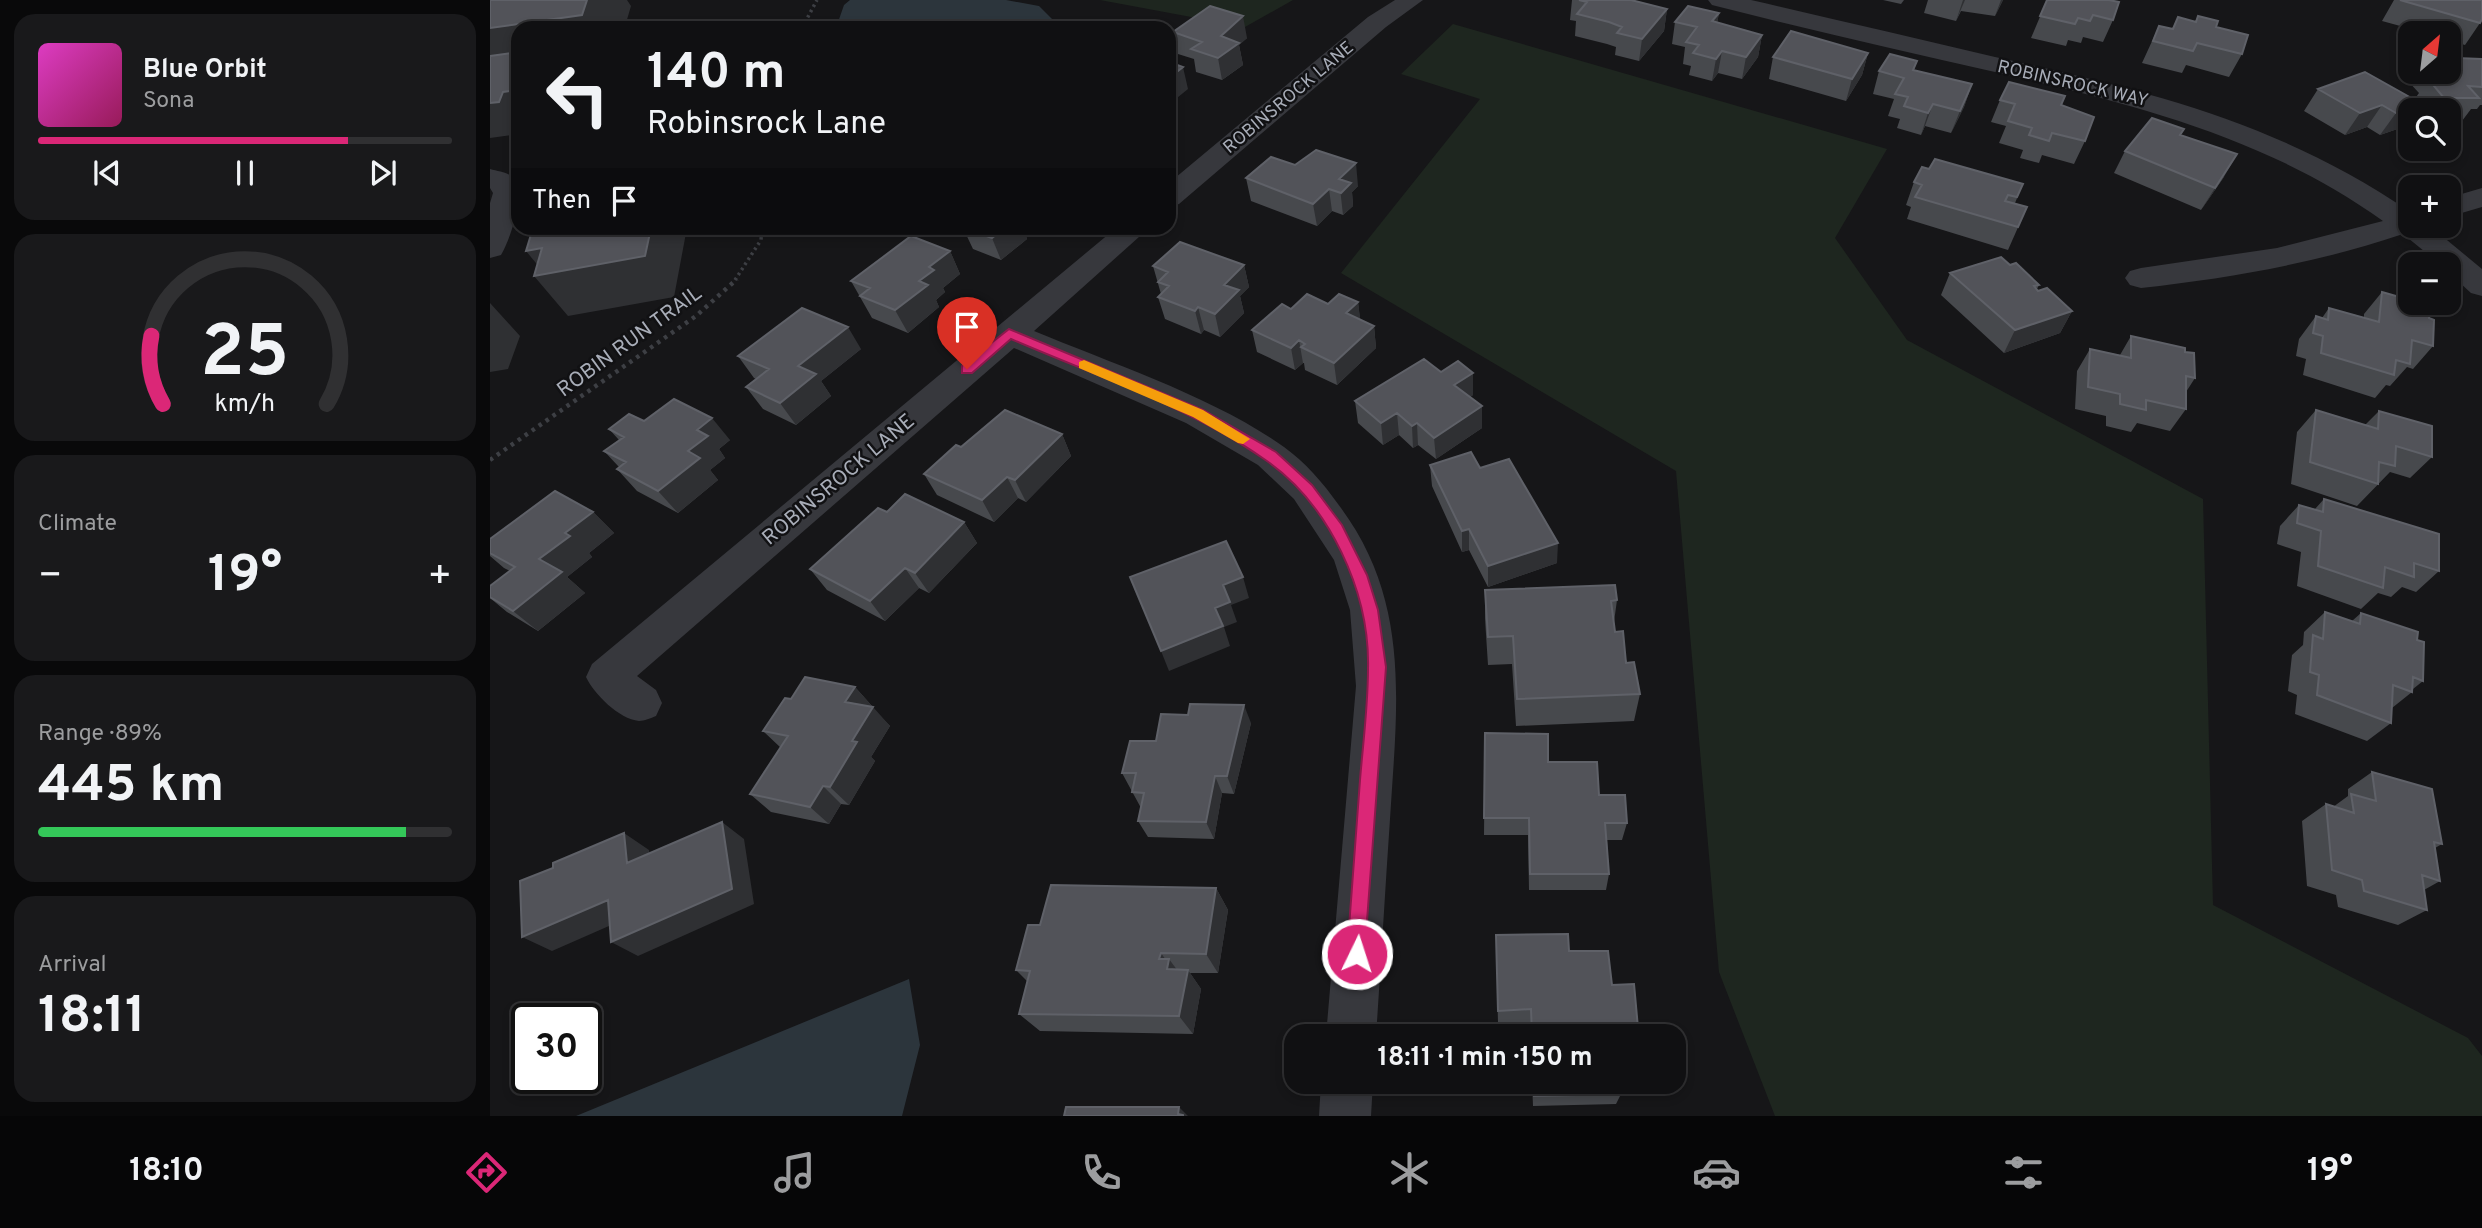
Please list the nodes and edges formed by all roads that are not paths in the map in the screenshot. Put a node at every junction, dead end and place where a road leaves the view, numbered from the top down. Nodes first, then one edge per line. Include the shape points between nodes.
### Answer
1 (1411, 0) edge
2 (1720, 0) edge
3 (490, 178) edge
4 (1176, 192) edge
5 (2482, 197) edge
6 (2461, 204) edge
7 (2398, 217) edge
8 (2398, 226) edge
9 (1126, 235) edge
10 (2427, 238) edge
11 (490, 248) edge
12 (2141, 278) dead end
13 (2482, 286) edge
14 (1009, 333) junction
15 (641, 703) dead end
16 (1352, 1024) edge
17 (1346, 1094) edge
18 (1345, 1116) edge

1 - 4 street, ROBINSROCK LANE via 1377,22
2 - 7 street, ROBINSROCK WAY via 2180,110 2280,149
3 - 11 street via 502,183 508,193
5 - 6 street
8 - 12 street via 2255,264
9 - 14 street, ROBINSROCK LANE
10 - 13 street, ROBINSROCK WAY
14 - 15 street, ROBINSROCK LANE via 607,677
14 - 16 street via 1198,414 1271,456 1307,489 1353,559 1370,610 1377,686
17 - 18 street

